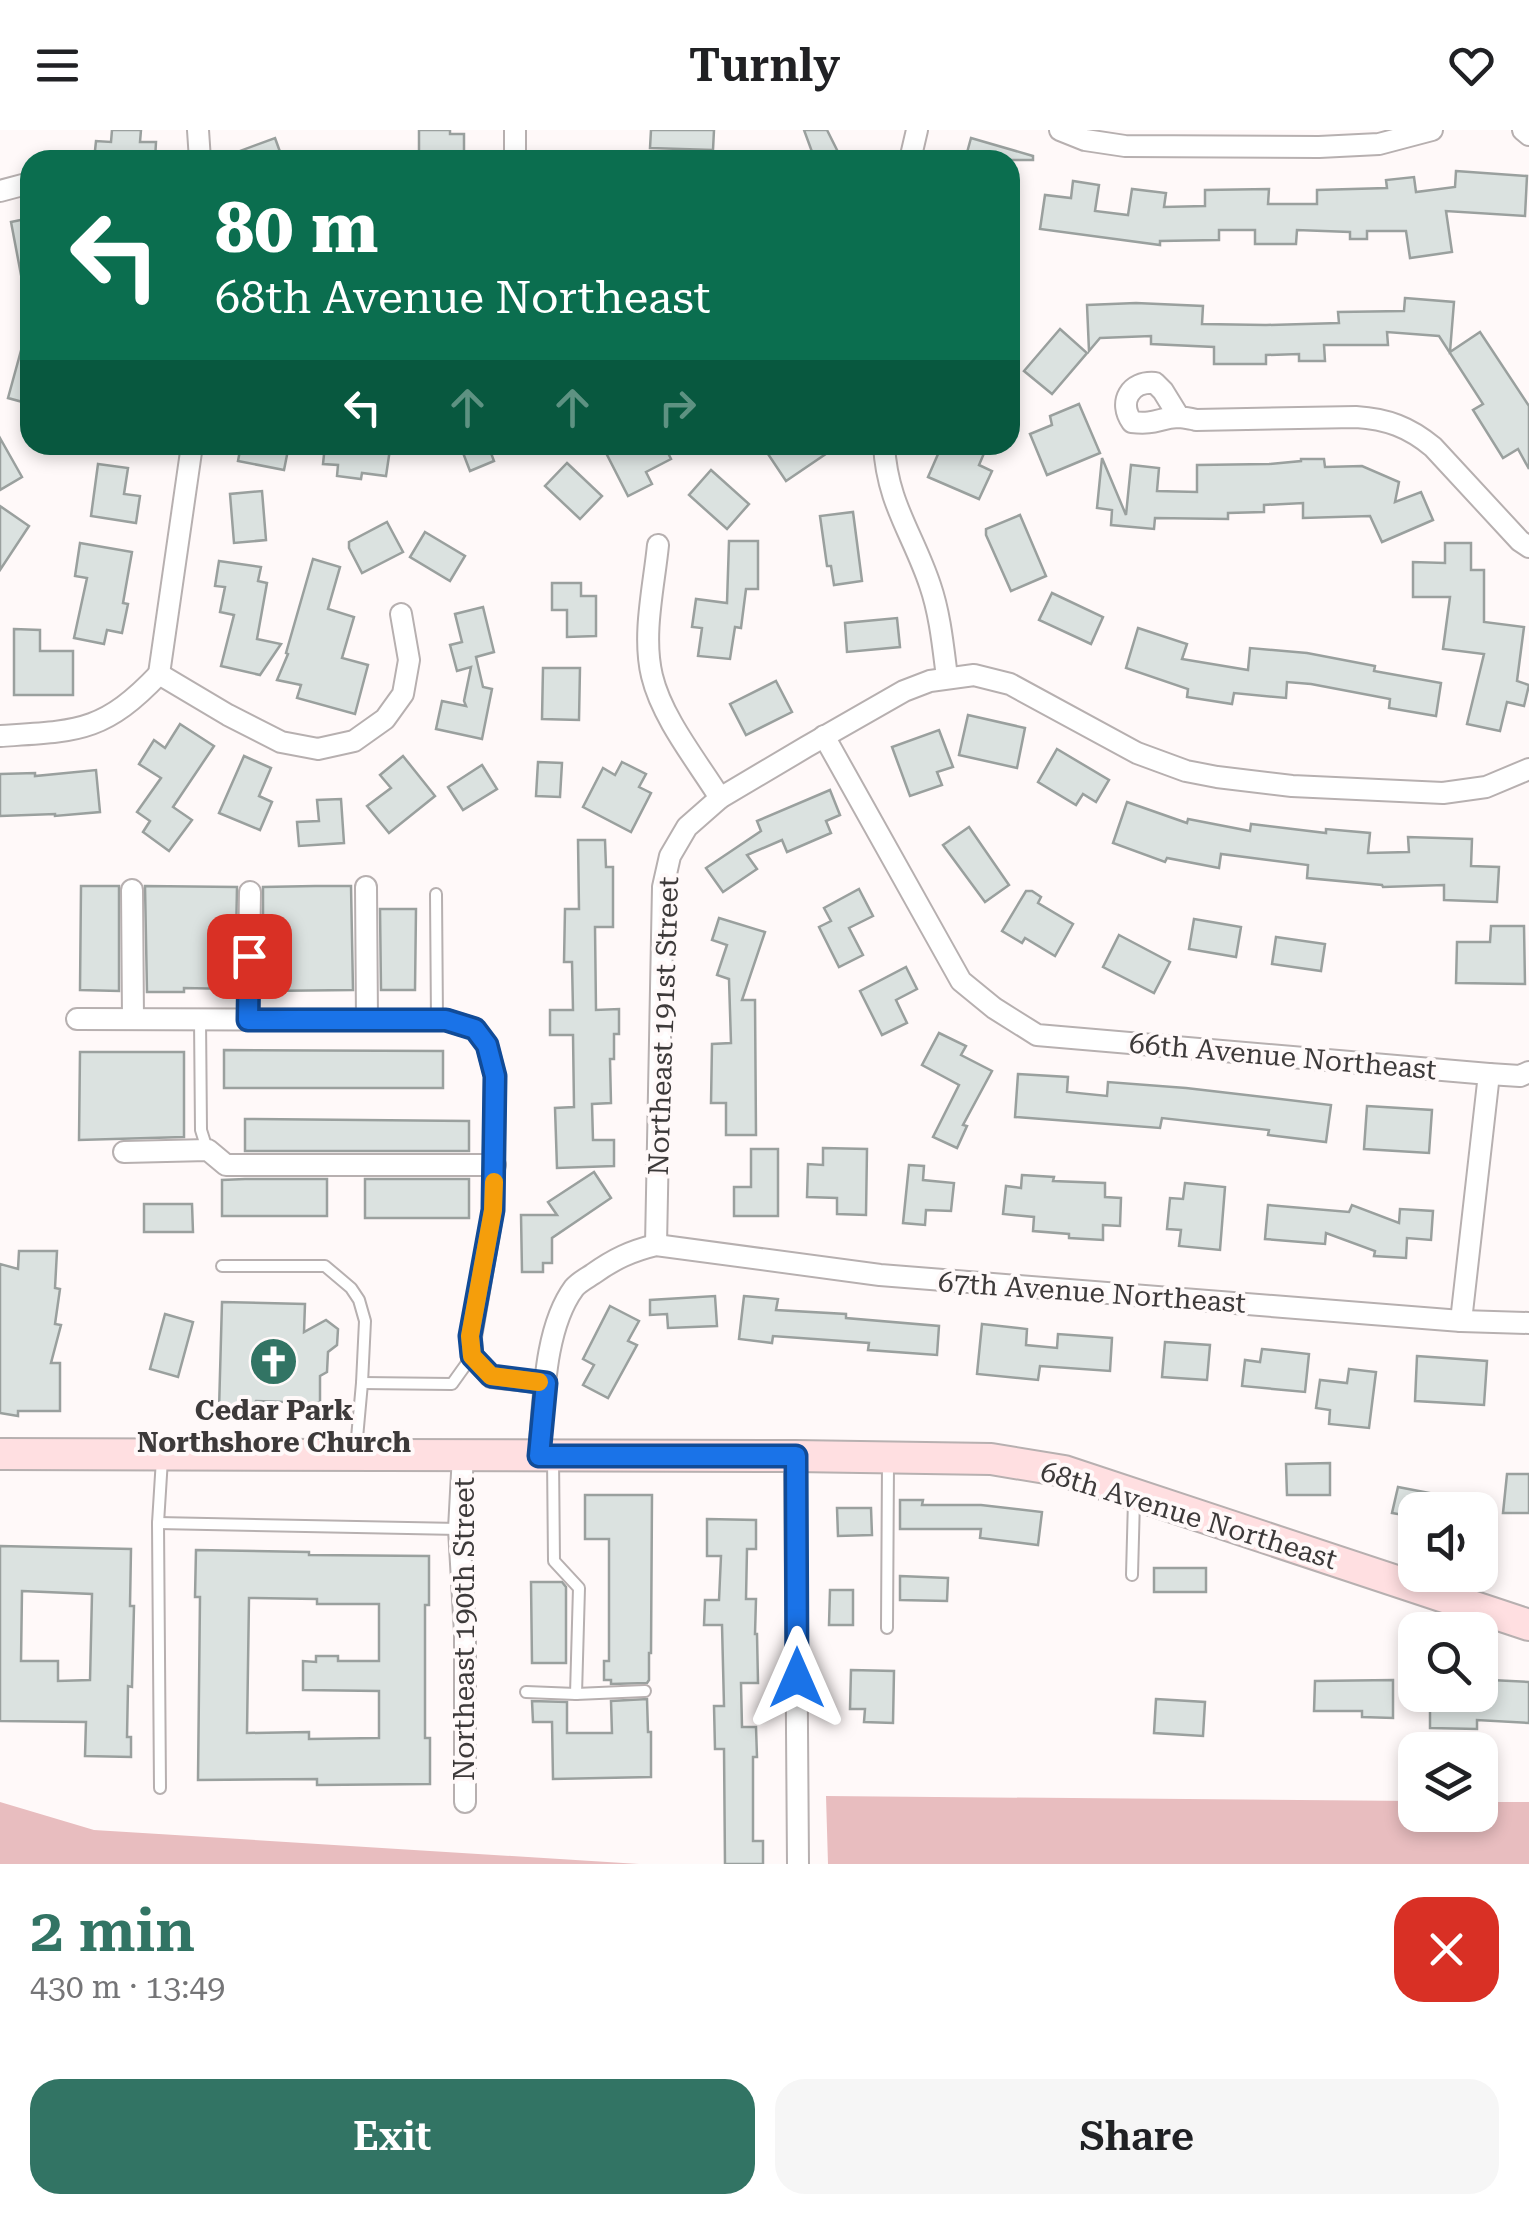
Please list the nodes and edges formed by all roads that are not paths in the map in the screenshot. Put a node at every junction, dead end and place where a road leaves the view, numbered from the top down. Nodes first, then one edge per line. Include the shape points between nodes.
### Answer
1 (1060, 130) edge
2 (1432, 130) edge
3 (1523, 130) edge
4 (1529, 135) edge
5 (1275, 138) edge
6 (1178, 417) dead end
7 (191, 455) edge
8 (886, 455) edge
9 (658, 545) dead end
10 (1529, 547) edge
11 (401, 614) dead end
12 (159, 674) junction
13 (947, 677) junction
14 (0, 736) edge
15 (824, 736) junction
16 (1529, 769) edge
17 (720, 798) junction
18 (366, 888) dead end
19 (132, 890) dead end
20 (250, 892) dead end
21 (436, 894) dead end
22 (77, 1019) dead end
23 (133, 1019) junction
24 (200, 1020) junction
25 (248, 1020) junction
26 (367, 1020) junction
27 (437, 1020) junction
28 (1529, 1072) edge
29 (1489, 1074) junction
30 (208, 1150) junction
31 (124, 1152) dead end
32 (495, 1164) junction
33 (656, 1246) junction
34 (222, 1266) dead end
35 (1461, 1321) junction
36 (1529, 1323) edge
37 (472, 1356) junction
38 (546, 1383) junction
39 (362, 1384) junction
40 (0, 1454) edge
41 (162, 1454) junction
42 (355, 1455) junction
43 (463, 1455) junction
44 (546, 1456) junction
45 (796, 1456) junction
46 (888, 1457) junction
47 (1134, 1494) junction
48 (158, 1523) junction
49 (459, 1530) junction
50 (1132, 1575) dead end
51 (1529, 1625) edge
52 (887, 1628) dead end
53 (644, 1691) dead end
54 (526, 1692) dead end
55 (576, 1694) junction
56 (160, 1788) dead end
57 (465, 1802) dead end
58 (798, 1864) edge

1 - 5 street via 1125,146
2 - 5 street via 1380,144
3 - 4 street
6 - 10 street via 1356,417 1400,424 1433,447
7 - 12 street
8 - 13 street via 892,492 937,609
9 - 17 street via 649,632 652,676 667,714
11 - 12 street via 410,660 403,694 354,741 318,750 281,742
12 - 14 street via 108,718 70,732
13 - 15 street, Northeast 191st Street via 904,691
13 - 16 street via 1010,684 1137,753 1217,777 1443,793 1486,788
15 - 17 street, Northeast 191st Street
15 - 29 street, 66th Avenue Northeast via 961,981 1037,1035
17 - 33 street, Northeast 191st Street via 678,841 663,887
18 - 26 street
19 - 23 street
20 - 25 street
21 - 27 lane
22 - 23 street
23 - 24 street
24 - 25 street
24 - 30 lane via 201,1130
25 - 26 street
26 - 27 street
27 - 32 street via 475,1029 487,1045 495,1076
28 - 29 street, 66th Avenue Northeast
29 - 35 street
30 - 31 street
30 - 32 street via 226,1164
32 - 37 street
33 - 35 street, 67th Avenue Northeast via 880,1276
33 - 38 street via 616,1257 576,1285 553,1336
34 - 39 lane via 325,1266 352,1288 364,1321
35 - 36 street, 67th Avenue Northeast
37 - 38 street via 491,1376
37 - 39 lane via 452,1384
38 - 44 street
39 - 42 lane
40 - 41 street, 68th Avenue Northeast
41 - 42 street, 68th Avenue Northeast
41 - 48 lane
42 - 43 street, 68th Avenue Northeast
43 - 44 street, 68th Avenue Northeast
43 - 49 street, Northeast 190th Street
44 - 45 street, 68th Avenue Northeast
44 - 55 lane via 554,1561 579,1588
45 - 46 street, 68th Avenue Northeast
45 - 58 street
46 - 47 street, 68th Avenue Northeast via 990,1459 1064,1470
46 - 52 lane
47 - 50 lane
47 - 51 street, 68th Avenue Northeast
48 - 49 lane
48 - 56 lane
49 - 57 street, Northeast 190th Street
53 - 55 lane
54 - 55 lane

